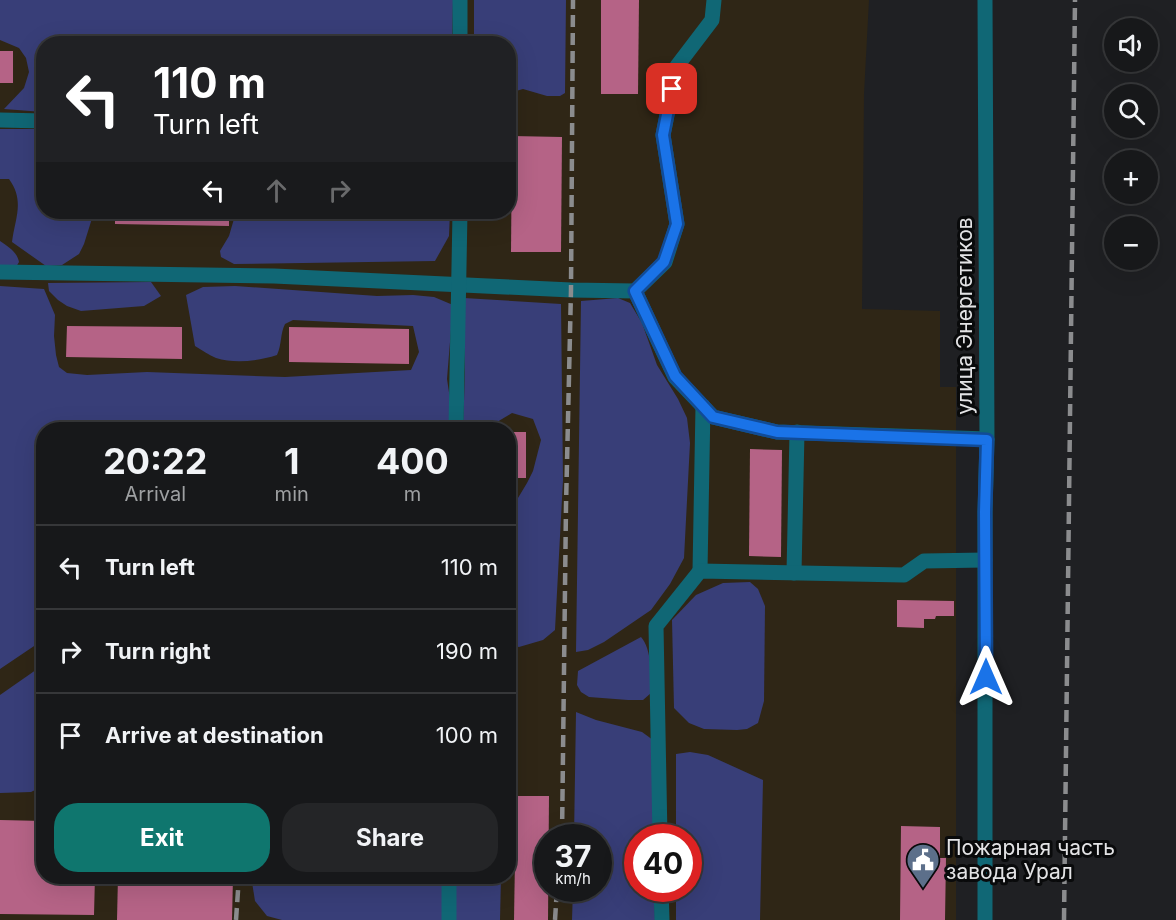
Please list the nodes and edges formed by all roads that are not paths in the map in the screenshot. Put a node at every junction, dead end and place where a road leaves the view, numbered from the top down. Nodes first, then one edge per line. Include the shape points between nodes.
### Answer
1 (460, 0) edge
2 (714, 0) edge
3 (985, 0) edge
4 (460, 36) edge
5 (0, 120) edge
6 (36, 121) edge
7 (460, 219) edge
8 (0, 272) edge
9 (459, 284) junction
10 (635, 291) junction
11 (703, 406) junction
12 (456, 422) edge
13 (797, 432) junction
14 (987, 440) junction
15 (986, 560) junction
16 (700, 571) junction
17 (795, 573) junction
18 (660, 824) edge
19 (449, 884) edge
20 (661, 902) edge
21 (449, 920) edge
22 (662, 920) edge
23 (985, 920) edge

1 - 4 street
2 - 10 street via 712,20 677,66 663,135 677,224 664,262
3 - 14 street, улица Энергетиков
5 - 6 street
7 - 9 street
8 - 9 street via 274,276
9 - 10 street
9 - 12 street
10 - 11 street via 675,376
11 - 13 street via 713,417 777,432
11 - 16 street
13 - 14 street
13 - 17 street
14 - 15 street, улица Энергетиков
15 - 17 street via 924,561 904,574
15 - 23 street, улица Энергетиков
16 - 17 street
16 - 18 street via 656,626
19 - 21 street
20 - 22 street

